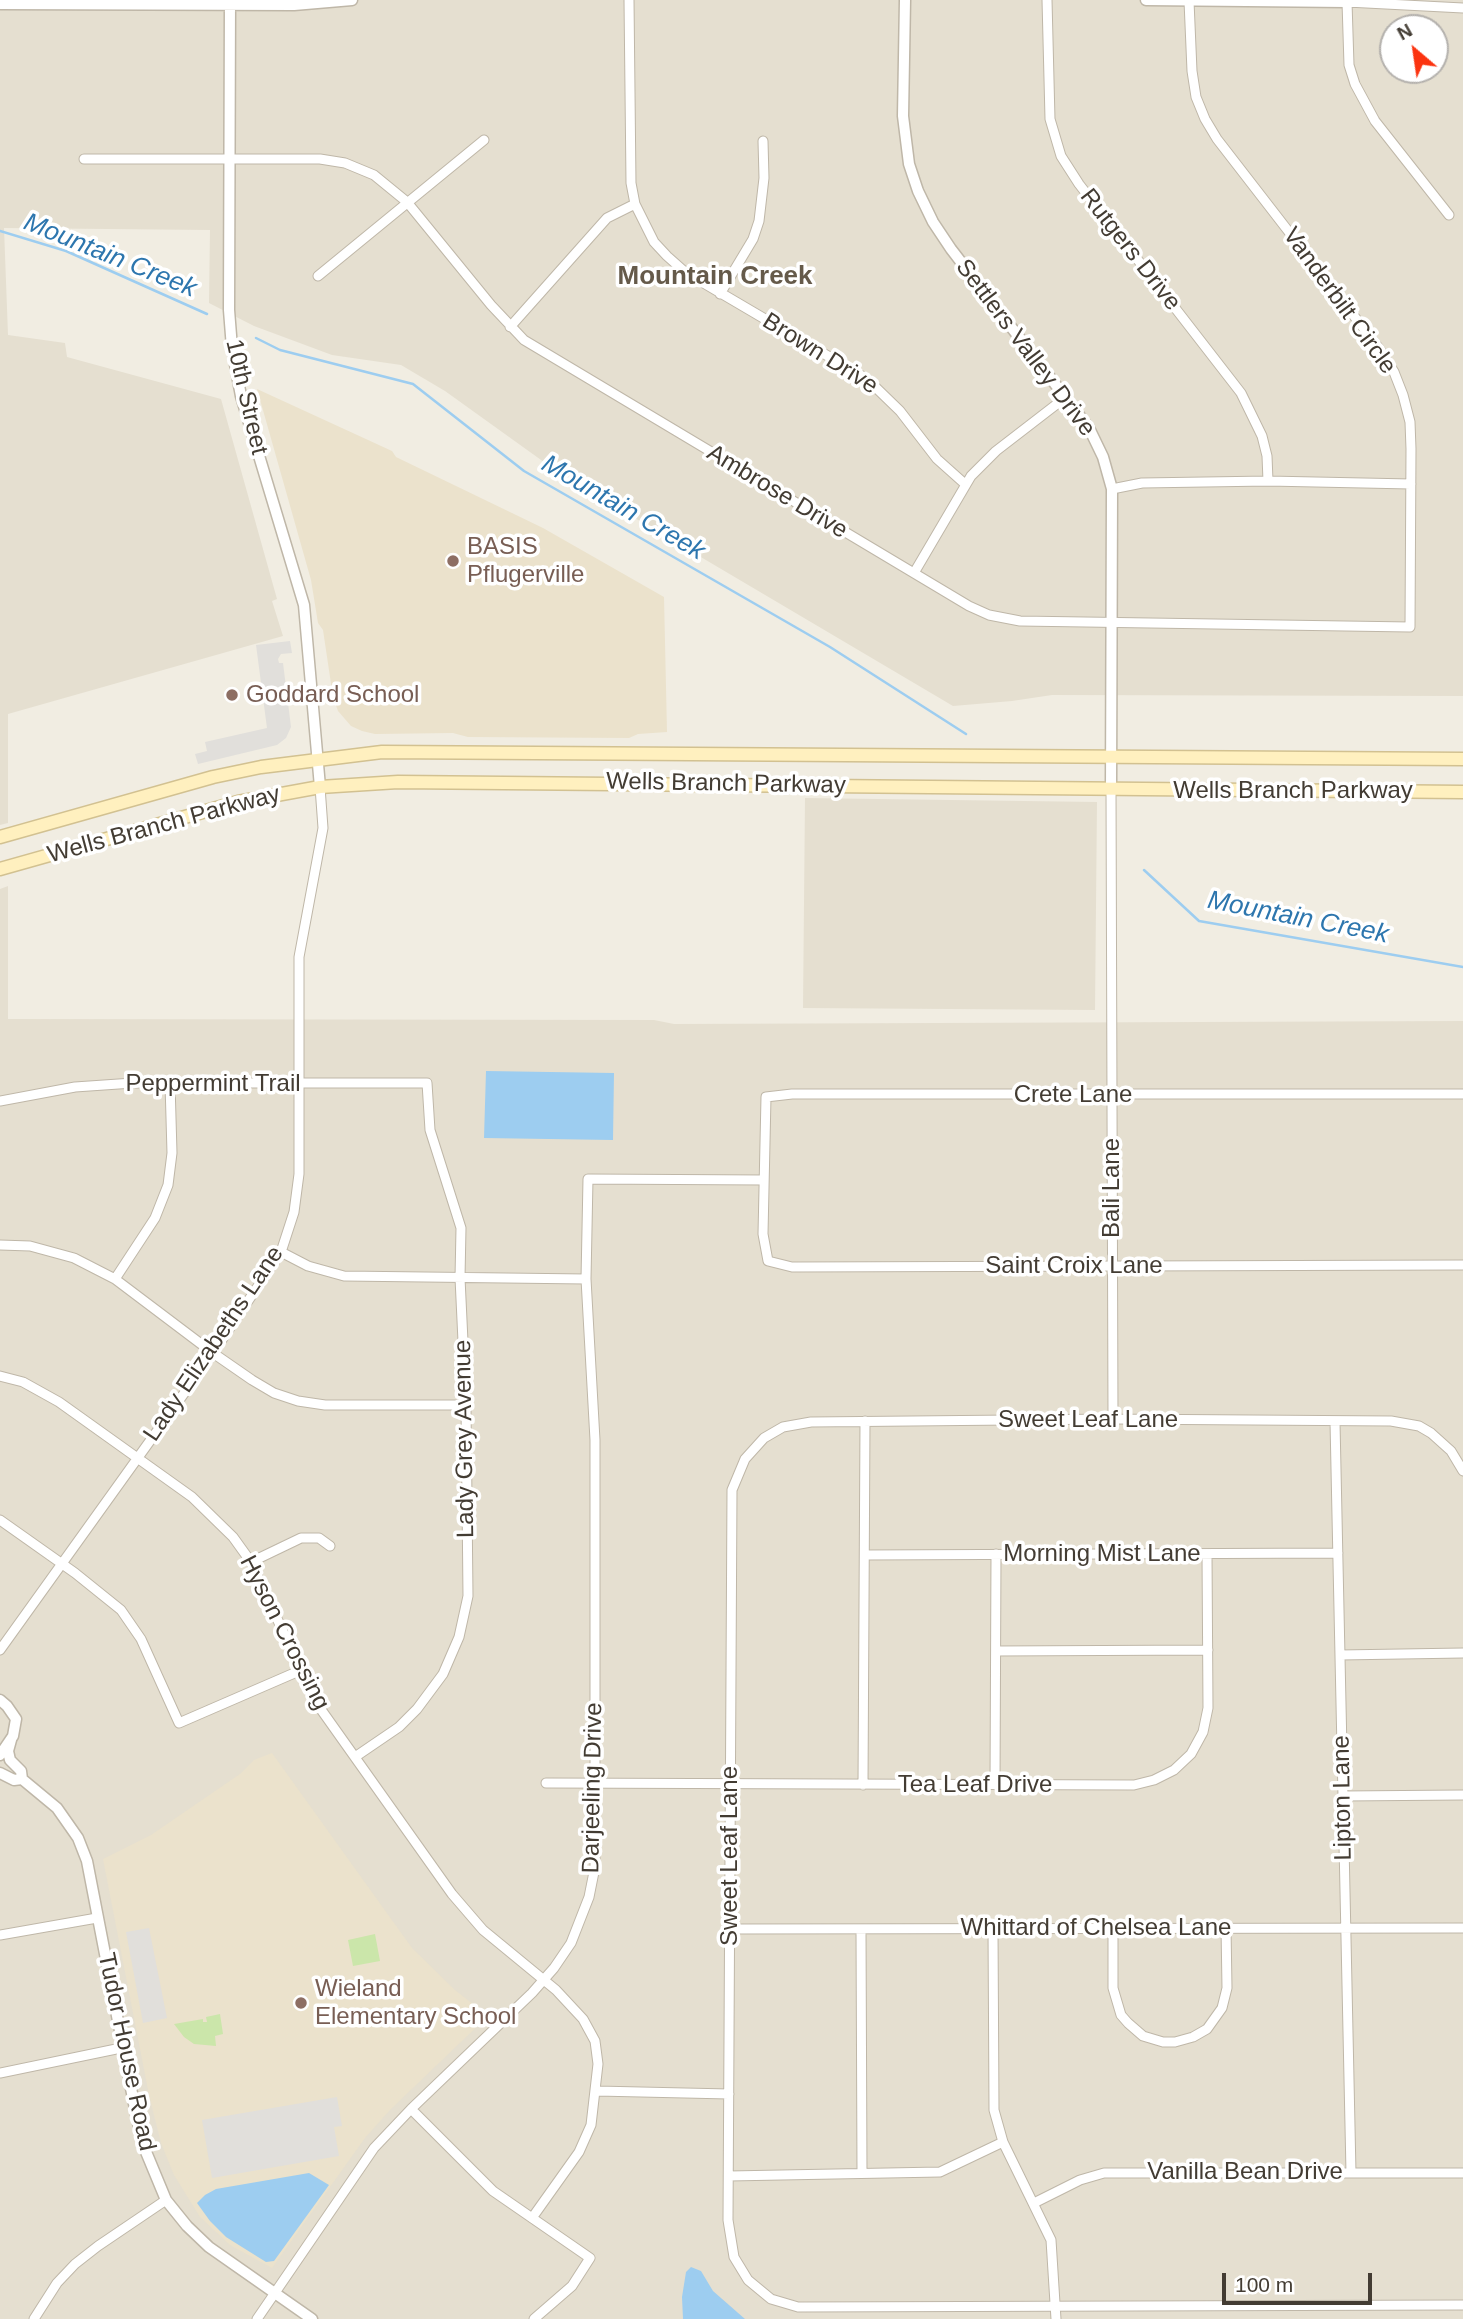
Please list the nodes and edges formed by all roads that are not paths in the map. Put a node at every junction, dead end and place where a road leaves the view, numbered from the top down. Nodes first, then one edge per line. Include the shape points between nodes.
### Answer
1 (352, 0) edge
2 (629, 0) edge
3 (905, 0) edge
4 (1047, 0) edge
5 (1146, 0) edge
6 (1189, 1) edge
7 (1347, 2) junction
8 (230, 3) edge
9 (0, 4) edge
10 (1463, 8) edge
11 (484, 140) dead end
12 (764, 141) dead end
13 (229, 158) junction
14 (83, 159) dead end
15 (407, 202) junction
16 (635, 204) junction
17 (1448, 215) dead end
18 (318, 276) dead end
19 (720, 294) junction
20 (510, 327) junction
21 (1066, 397) junction
22 (1268, 481) junction
23 (965, 484) junction
24 (1411, 484) junction
25 (1112, 489) junction
26 (914, 573) junction
27 (1113, 623) junction
28 (1410, 628) joint
29 (1112, 756) junction
30 (318, 758) junction
31 (1463, 759) edge
32 (320, 787) junction
33 (1111, 789) junction
34 (1463, 792) edge
35 (0, 837) edge
36 (0, 869) edge
37 (170, 1083) junction
38 (427, 1083) joint
39 (301, 1084) junction
40 (1463, 1094) edge
41 (1112, 1095) junction
42 (0, 1101) edge
43 (764, 1180) junction
44 (0, 1245) edge
45 (281, 1252) junction
46 (1113, 1265) junction
47 (1463, 1265) edge
48 (460, 1278) junction
49 (115, 1279) junction
50 (586, 1279) junction
51 (213, 1353) junction
52 (0, 1376) edge
53 (466, 1405) junction
54 (1113, 1419) junction
55 (865, 1421) junction
56 (1335, 1422) junction
57 (136, 1457) junction
58 (1463, 1471) edge
59 (0, 1520) edge
60 (330, 1546) dead end
61 (1338, 1553) junction
62 (1207, 1554) junction
63 (865, 1555) junction
64 (996, 1555) junction
65 (251, 1562) junction
66 (61, 1563) junction
67 (0, 1650) edge
68 (1208, 1650) junction
69 (996, 1651) junction
70 (1463, 1653) edge
71 (1340, 1655) junction
72 (299, 1671) junction
73 (1, 1699) edge
74 (10, 1740) junction
75 (0, 1755) edge
76 (355, 1757) junction
77 (0, 1773) edge
78 (22, 1779) junction
79 (546, 1783) dead end
80 (595, 1784) junction
81 (730, 1784) junction
82 (863, 1785) junction
83 (995, 1785) junction
84 (1463, 1795) edge
85 (1343, 1796) junction
86 (97, 1917) junction
87 (1226, 1927) junction
88 (993, 1928) junction
89 (1113, 1928) junction
90 (1345, 1928) junction
91 (1463, 1928) edge
92 (730, 1929) junction
93 (861, 1930) junction
94 (0, 1936) edge
95 (545, 1980) junction
96 (121, 2048) junction
97 (0, 2073) edge
98 (597, 2091) junction
99 (729, 2094) junction
100 (411, 2109) junction
101 (1003, 2142) junction
102 (862, 2173) junction
103 (1351, 2173) junction
104 (1463, 2173) edge
105 (729, 2176) junction
106 (166, 2200) junction
107 (1034, 2203) junction
108 (531, 2218) junction
109 (275, 2293) junction
110 (1463, 2305) edge
111 (1056, 2307) junction
112 (34, 2319) edge
113 (257, 2319) edge
114 (312, 2319) edge
115 (534, 2319) edge
116 (1056, 2319) edge

1 - 8 street via 294,5
2 - 16 street, Brown Drive via 630,172
3 - 21 street, Settlers Valley Drive via 903,116 909,164 918,191 951,249
4 - 22 street, Rutgers Drive via 1050,118 1062,156 1241,393 1262,436
5 - 6 street
6 - 7 street
6 - 24 street, Vanderbilt Circle via 1192,71 1205,118 1394,372 1410,422
7 - 10 street
7 - 17 street via 1349,65 1355,84 1376,121
8 - 9 street
8 - 13 street, 10th Street
11 - 15 street
12 - 19 street via 759,221
13 - 14 street, Ambrose Drive
13 - 15 street, Ambrose Drive via 345,163 374,175
13 - 30 street, 10th Street via 232,348 241,396 303,606
15 - 18 street
15 - 20 street, Ambrose Drive
16 - 19 street, Brown Drive via 654,242 667,256
16 - 20 street via 607,218
19 - 23 street, Brown Drive via 867,379
20 - 26 street, Ambrose Drive via 543,353
21 - 23 street via 996,451
21 - 25 street, Settlers Valley Drive via 1089,428
22 - 24 street
22 - 25 street via 1142,483
23 - 26 street
24 - 28 street, Vanderbilt Circle
25 - 27 street, Settlers Valley Drive
26 - 27 street, Ambrose Drive via 969,606 1001,618
27 - 28 street, Ambrose Drive
27 - 29 street, Settlers Valley Drive
29 - 30 main road, Wells Branch Parkway via 460,751
29 - 31 main road, Wells Branch Parkway
29 - 33 street, Settlers Valley Drive
30 - 32 street, 10th Street
30 - 35 main road, Wells Branch Parkway via 214,777
32 - 33 main road, Wells Branch Parkway via 471,781
32 - 36 main road, Wells Branch Parkway via 238,802
32 - 39 street, Lady Elizabeths Lane via 323,828 299,957
33 - 34 main road, Wells Branch Parkway
33 - 41 street, Bali Lane
37 - 39 street, Peppermint Trail
37 - 42 street, Peppermint Trail via 75,1087
37 - 49 street via 168,1185 155,1218
38 - 39 street, Peppermint Trail
38 - 48 street, Lady Grey Avenue via 430,1130 461,1228
39 - 45 street, Lady Elizabeths Lane via 299,1174 294,1212
40 - 41 street, Crete Lane
41 - 43 street, Crete Lane via 766,1097
41 - 46 street, Bali Lane
43 - 46 street, Saint Croix Lane via 763,1234 768,1261 792,1267
43 - 50 street, Darjeeling Drive via 588,1179
44 - 49 street via 30,1246 74,1258
45 - 48 street via 307,1266 344,1276
45 - 51 street, Lady Elizabeths Lane
46 - 47 street, Saint Croix Lane
46 - 54 street, Bali Lane
48 - 50 street
48 - 53 street, Lady Grey Avenue
49 - 51 street
50 - 80 street, Darjeeling Drive via 595,1440
51 - 53 street via 274,1393 298,1401
51 - 57 street, Lady Elizabeths Lane
52 - 57 street, Hyson Crossing via 41,1390
53 - 76 street, Lady Grey Avenue via 468,1596 459,1637 443,1674 417,1709
54 - 55 street, Sweet Leaf Lane
54 - 56 street, Sweet Leaf Lane
55 - 63 street
55 - 81 street, Sweet Leaf Lane via 783,1427 764,1438 745,1459 732,1490
56 - 58 street, Sweet Leaf Lane via 1391,1421 1419,1426 1442,1441
56 - 61 street, Lipton Lane
57 - 65 street, Hyson Crossing via 214,1516
57 - 66 street, Lady Elizabeths Lane
59 - 66 street
60 - 65 street via 319,1538 300,1538
61 - 62 street, Morning Mist Lane
61 - 71 street, Lipton Lane
62 - 64 street, Morning Mist Lane
62 - 68 street, Tea Leaf Drive
63 - 64 street, Morning Mist Lane
63 - 82 street
64 - 69 street
65 - 72 street, Hyson Crossing
66 - 67 street, Lady Elizabeths Lane
66 - 72 street via 132,1623 179,1724
68 - 69 street
68 - 83 street, Tea Leaf Drive via 1208,1708 1203,1732 1191,1754 1174,1770 1133,1785
69 - 83 street
70 - 71 street
71 - 85 street, Lipton Lane
72 - 76 street, Hyson Crossing
73 - 74 street, Tudor House Road via 16,1720
74 - 75 street
74 - 78 street, Tudor House Road via 10,1760
76 - 95 street, Hyson Crossing via 452,1894 483,1930
77 - 78 street, Tudor House Road
78 - 86 street, Tudor House Road via 57,1808 78,1838
79 - 80 street, Tea Leaf Drive
80 - 81 street, Tea Leaf Drive
80 - 95 street, Darjeeling Drive via 595,1867 589,1897 570,1942
81 - 82 street, Tea Leaf Drive
81 - 92 street, Sweet Leaf Lane
82 - 83 street, Tea Leaf Drive
84 - 85 street
85 - 90 street, Lipton Lane
86 - 94 street
86 - 96 street, Tudor House Road
87 - 89 street, Whittard of Chelsea Lane
87 - 89 street via 1227,1988 1222,2008 1200,2033 1175,2042 1143,2036 1121,2015 1113,1988
87 - 90 street, Whittard of Chelsea Lane
88 - 89 street, Whittard of Chelsea Lane
88 - 93 street, Whittard of Chelsea Lane
88 - 101 street via 994,2110
90 - 91 street, Whittard of Chelsea Lane
90 - 103 street, Lipton Lane
92 - 93 street, Whittard of Chelsea Lane
92 - 99 street, Sweet Leaf Lane
93 - 102 street
95 - 98 street, Hyson Crossing via 583,2018 594,2042
95 - 100 street, Darjeeling Drive
96 - 97 street
96 - 106 street, Tudor House Road via 144,2147
98 - 99 street
98 - 108 street, Hyson Crossing via 588,2137
99 - 105 street, Sweet Leaf Lane
100 - 108 street via 478,2178
100 - 109 street, Darjeeling Drive via 374,2148
101 - 102 street via 940,2172
101 - 107 street
102 - 105 street
103 - 104 street, Vanilla Bean Drive
103 - 107 street, Vanilla Bean Drive via 1104,2173
105 - 111 street, Sweet Leaf Lane via 728,2220 734,2257 759,2291 784,2304 819,2308
106 - 109 street, Tudor House Road via 209,2247
106 - 112 street via 75,2264
107 - 111 street via 1051,2240
108 - 115 street via 590,2258 563,2295
109 - 113 street, Darjeeling Drive
109 - 114 street, Tudor House Road
110 - 111 street, Sweet Leaf Lane
111 - 116 street

